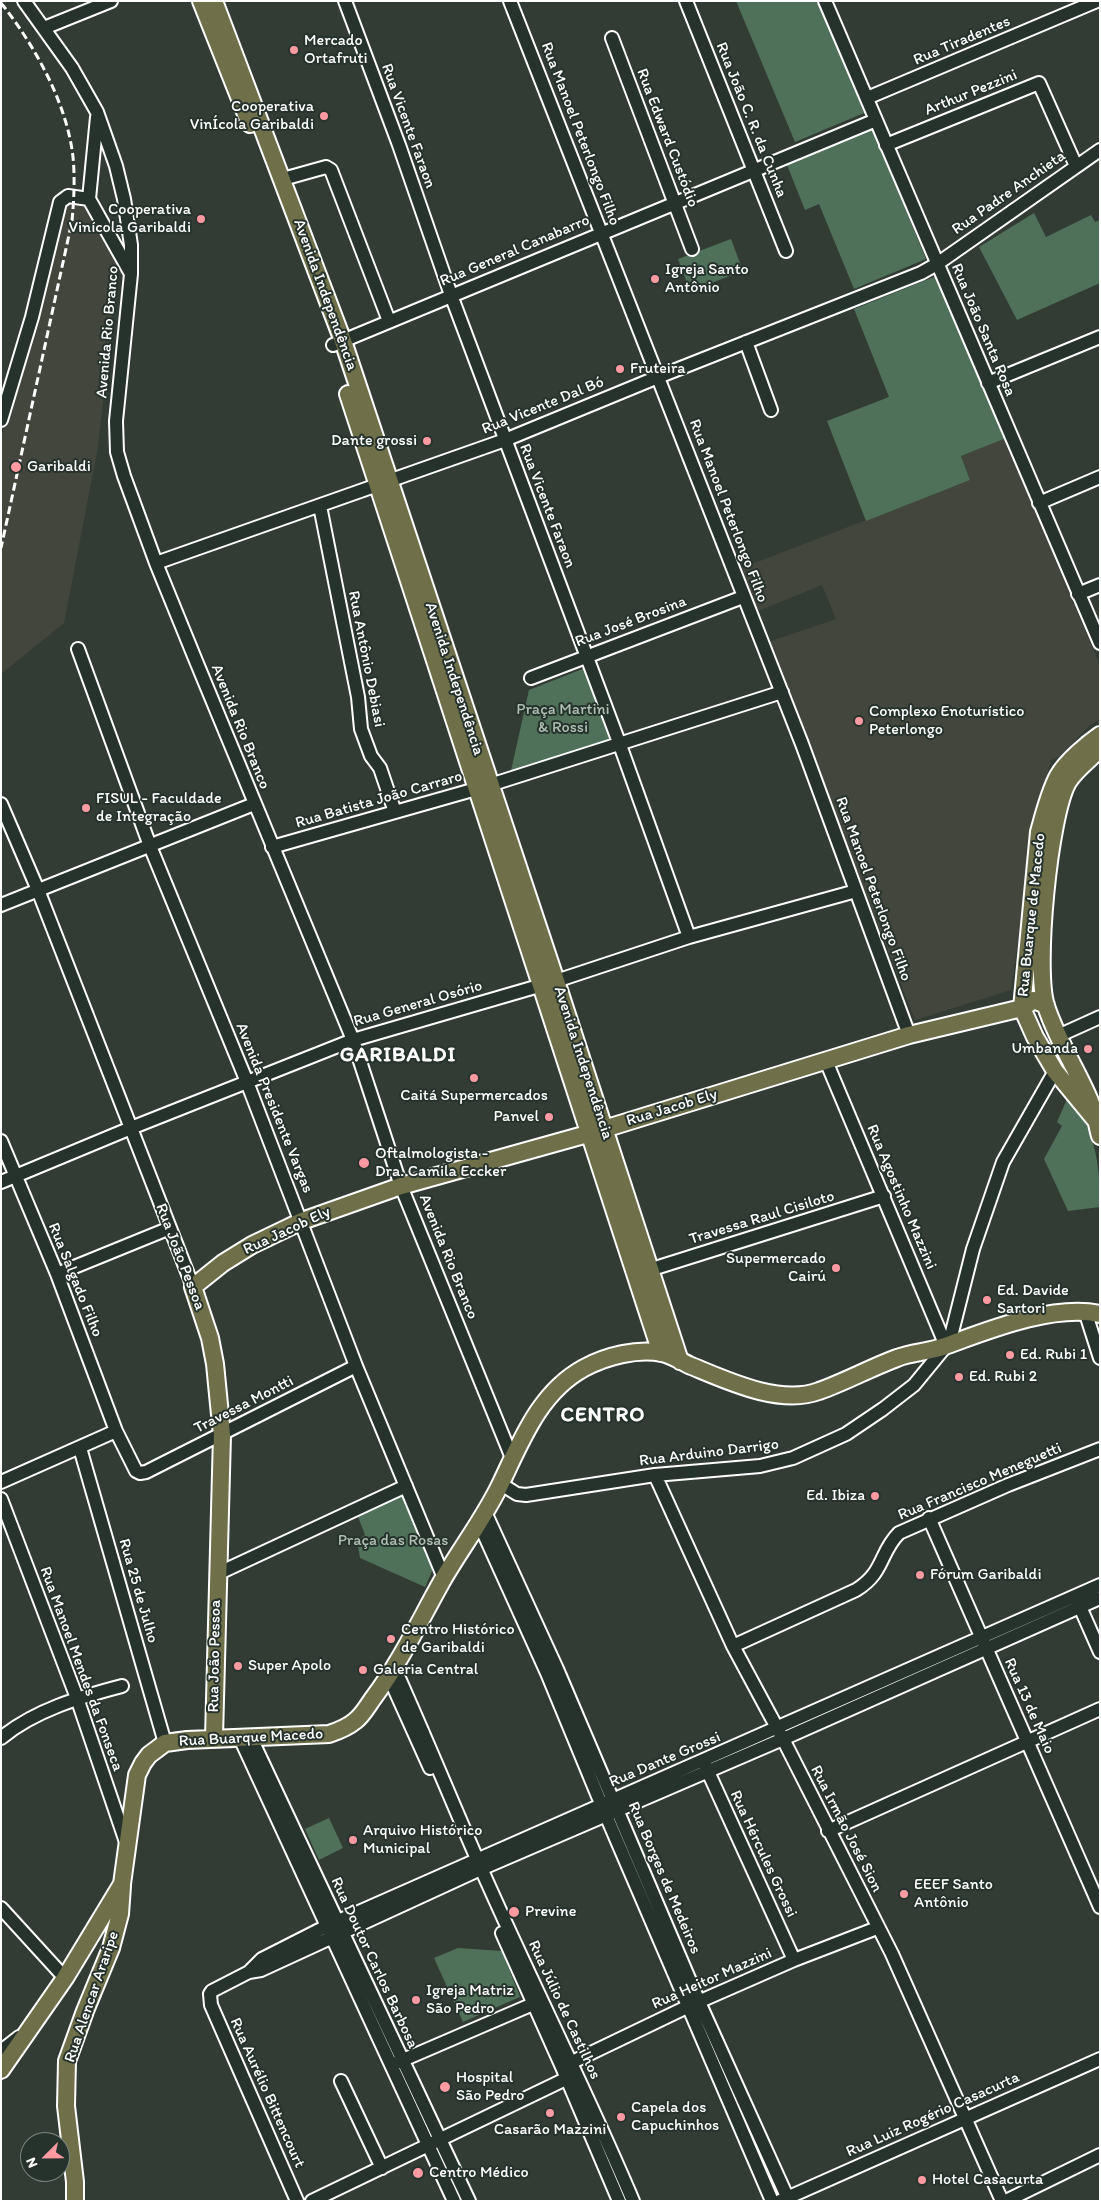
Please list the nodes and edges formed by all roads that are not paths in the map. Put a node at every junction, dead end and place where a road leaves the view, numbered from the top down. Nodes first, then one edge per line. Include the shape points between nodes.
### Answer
1 (24, 1) edge
2 (111, 1) edge
3 (201, 1) edge
4 (214, 1) edge
5 (345, 1) edge
6 (510, 1) edge
7 (686, 1) edge
8 (1097, 1) edge
9 (827, 2) edge
10 (44, 28) junction
11 (612, 38) dead end
12 (866, 98) junction
13 (97, 112) junction
14 (876, 120) junction
15 (886, 145) junction
16 (1100, 150) edge
17 (1076, 166) junction
18 (752, 170) junction
19 (283, 180) junction
20 (89, 199) junction
21 (674, 202) junction
22 (601, 232) junction
23 (692, 249) dead end
24 (786, 250) dead end
25 (937, 264) junction
26 (131, 274) junction
27 (451, 295) junction
28 (389, 321) junction
29 (1100, 336) edge
30 (746, 342) junction
31 (338, 343) junction
32 (658, 377) junction
33 (988, 383) junction
34 (771, 410) dead end
35 (1, 420) edge
36 (505, 440) junction
37 (1100, 477) edge
38 (383, 484) junction
39 (1039, 503) junction
40 (320, 506) junction
41 (156, 563) junction
42 (1100, 585) edge
43 (1078, 594) junction
44 (743, 597) junction
45 (1100, 643) edge
46 (78, 649) dead end
47 (586, 656) junction
48 (531, 678) dead end
49 (782, 692) junction
50 (1100, 735) edge
51 (620, 745) junction
52 (1100, 749) edge
53 (483, 787) junction
54 (1, 804) edge
55 (254, 804) junction
56 (395, 812) junction
57 (150, 846) junction
58 (272, 847) junction
59 (38, 890) junction
60 (856, 891) junction
61 (1, 905) edge
62 (689, 937) junction
63 (549, 983) junction
64 (1046, 1005) junction
65 (1022, 1008) junction
66 (1100, 1017) edge
67 (909, 1035) junction
68 (1058, 1036) junction
69 (1035, 1037) junction
70 (353, 1040) junction
71 (826, 1061) junction
72 (1055, 1071) junction
73 (247, 1082) junction
74 (131, 1128) junction
75 (1098, 1129) edge
76 (597, 1131) junction
77 (1, 1141) edge
78 (15, 1176) junction
79 (1, 1182) edge
80 (401, 1186) junction
81 (884, 1196) junction
82 (302, 1221) junction
83 (170, 1228) junction
84 (649, 1270) junction
85 (57, 1274) junction
86 (193, 1287) junction
87 (1100, 1302) edge
88 (1092, 1313) edge
89 (947, 1345) junction
90 (662, 1353) junction
91 (1100, 1358) edge
92 (680, 1361) junction
93 (356, 1366) junction
94 (116, 1431) junction
95 (222, 1436) junction
96 (80, 1448) junction
97 (1100, 1449) edge
98 (512, 1458) junction
99 (146, 1472) joint
100 (656, 1476) junction
101 (1, 1482) edge
102 (501, 1484) junction
103 (406, 1486) junction
104 (1, 1500) edge
105 (482, 1518) junction
106 (929, 1518) junction
107 (217, 1574) junction
108 (444, 1578) junction
109 (1100, 1586) edge
110 (1100, 1598) edge
111 (1078, 1601) junction
112 (984, 1643) junction
113 (733, 1646) junction
114 (1100, 1652) edge
115 (392, 1672) junction
116 (122, 1686) dead end
117 (77, 1698) junction
118 (1100, 1709) edge
119 (780, 1734) junction
120 (1, 1738) edge
121 (214, 1738) junction
122 (246, 1738) junction
123 (165, 1743) junction
124 (1028, 1743) junction
125 (705, 1767) junction
126 (609, 1808) junction
127 (828, 1831) junction
128 (128, 1850) junction
129 (476, 1866) junction
130 (122, 1884) junction
131 (1100, 1907) edge
132 (1, 1908) edge
133 (877, 1928) junction
134 (335, 1929) junction
135 (794, 1960) junction
136 (65, 1978) junction
137 (209, 1999) joint
138 (537, 2002) junction
139 (694, 2004) junction
140 (27, 2031) junction
141 (1, 2052) edge
142 (1100, 2059) edge
143 (396, 2063) junction
144 (1, 2070) edge
145 (569, 2070) junction
146 (341, 2081) dead end
147 (967, 2118) junction
148 (434, 2144) junction
149 (1100, 2155) edge
150 (382, 2168) junction
151 (786, 2200) edge
152 (75, 2201) edge
153 (297, 2201) edge
154 (312, 2201) edge
155 (454, 2201) edge
156 (468, 2201) edge
157 (620, 2201) edge
158 (633, 2201) edge
159 (772, 2201) edge
160 (1002, 2201) edge
161 (1006, 2201) edge

1 - 10 street, Avenida Rio Branco
2 - 10 street
3 - 31 main road, Avenida Independência
4 - 19 main road, Avenida Independência
5 - 27 street, Rua Vicente Faraon
6 - 22 street, Rua Manoel Peterlongo Filho
7 - 18 street, Rua João C. R. da Cunha
8 - 12 street, Rua Tiradentes
9 - 12 street, Rua João Santa Rosa
10 - 13 street, Avenida Rio Branco
11 - 21 street, Rua Edward Custódio
12 - 14 street, Rua João Santa Rosa
13 - 20 street
13 - 26 street, Avenida Rio Branco via 124,199 131,245
14 - 15 street, Rua João Santa Rosa
14 - 18 street, Rua General Canabarro
15 - 17 street, Arthur Pezzini via 1039,83
15 - 25 street, Rua João Santa Rosa
16 - 17 street, Rua Padre Anchieta
17 - 25 street, Rua Padre Anchieta
18 - 21 street, Rua General Canabarro
18 - 24 street, Rua João C. R. da Cunha
19 - 28 street via 326,166 332,170
19 - 31 main road, Avenida Independência
20 - 26 street
20 - 35 street via 68,196 60,202 32,317
21 - 22 street, Rua General Canabarro
21 - 23 street, Rua Edward Custódio
22 - 27 street, Rua General Canabarro
22 - 32 street, Rua Manoel Peterlongo Filho
25 - 30 street, Rua Vicente Dal Bó
25 - 33 street, Rua João Santa Rosa
26 - 41 street, Avenida Rio Branco via 116,435 124,476
27 - 28 street, Rua General Canabarro
27 - 36 street, Rua Vicente Faraon
28 - 31 street, Rua General Canabarro
29 - 33 street
30 - 32 street, Rua Vicente Dal Bó
30 - 34 street
31 - 38 main road, Avenida Independência
32 - 36 street, Rua Vicente Dal Bó
32 - 44 street, Rua Manoel Peterlongo Filho
33 - 39 street, Rua João Santa Rosa
36 - 38 street, Rua Vicente Dal Bó
36 - 47 street, Rua Vicente Faraon
37 - 39 street
38 - 40 street, Rua Vicente Dal Bó
38 - 53 main road, Avenida Independência
39 - 43 street, Rua João Santa Rosa
40 - 41 street, Rua Vicente Dal Bó
40 - 56 street, Rua Antônio Debiasi via 358,698 361,729 371,756 380,768
41 - 55 street, Avenida Rio Branco
42 - 43 street
43 - 45 street, Rua João Santa Rosa
44 - 47 street, Rua José Brosina
44 - 49 street, Rua Manoel Peterlongo Filho
46 - 57 street, Avenida Presidente Vargas
47 - 48 street, Rua José Brosina
47 - 51 street, Rua Vicente Faraon
49 - 51 street, Rua Batista João Carraro
49 - 60 street, Rua Manoel Peterlongo Filho
50 - 65 main road, Rua Buarque de Macedo via 1059,775 1044,814
51 - 53 street, Rua Batista João Carraro
51 - 62 street, Rua Vicente Faraon
52 - 64 main road, Rua Buarque de Macedo via 1068,782 1056,822 1041,953 1041,980
53 - 56 street, Rua Batista João Carraro
53 - 63 main road, Avenida Independência
54 - 59 street, Rua João Pessoa
55 - 57 street
55 - 58 street, Avenida Rio Branco
56 - 58 street, Rua Batista João Carraro
57 - 59 street
57 - 73 street, Avenida Presidente Vargas
58 - 70 street, Avenida Rio Branco
59 - 61 street
59 - 74 street, Rua João Pessoa
60 - 62 street, Rua General Osório
60 - 67 street, Rua Manoel Peterlongo Filho
62 - 63 street, Rua General Osório
63 - 70 street, Rua General Osório
63 - 76 main road, Avenida Independência
64 - 65 main road, Rua Jacob Ely via 1034,1000
64 - 68 main road, Rua Buarque de Macedo
65 - 67 main road, Rua Jacob Ely
65 - 69 main road, Rua Buarque de Macedo
66 - 68 street
67 - 71 main road, Rua Jacob Ely
68 - 69 main road via 1046,1043
68 - 75 main road, Rua Buarque de Macedo via 1088,1096
69 - 72 main road, Rua Buarque de Macedo
70 - 73 street, Rua General Osório
70 - 80 street, Avenida Rio Branco
71 - 76 main road, Rua Jacob Ely
71 - 81 street, Rua Agostinho Mazzini
72 - 75 main road, Rua Buarque de Macedo
72 - 89 street via 1003,1162 973,1248
73 - 74 street, Rua General Osório
73 - 82 street, Avenida Presidente Vargas
74 - 78 street, Rua General Osório
74 - 83 street, Rua João Pessoa
76 - 80 main road, Rua Jacob Ely
76 - 84 main road, Avenida Independência
76 - 90 main road, Avenida Independência
77 - 78 street, Rua Salgado Filho
78 - 79 street, Rua General Osório
78 - 85 street, Rua Salgado Filho
80 - 82 main road, Rua Jacob Ely
80 - 98 street, Avenida Rio Branco
81 - 84 street, Travessa Raul Cisiloto
81 - 89 street, Rua Agostinho Mazzini
82 - 86 main road, Rua Jacob Ely via 245,1249
82 - 93 street, Avenida Presidente Vargas
83 - 85 street
83 - 86 street, Rua João Pessoa
84 - 92 main road, Avenida Independência
85 - 94 street, Rua Salgado Filho
86 - 95 main road, Rua João Pessoa via 210,1338
87 - 88 main road
88 - 89 main road via 1026,1319 987,1329
88 - 91 street
89 - 92 main road via 899,1357 817,1392 798,1396 741,1385
89 - 100 street, Rua Arduino Darrigo via 914,1385 883,1409 846,1434 793,1458 744,1468
90 - 92 main road
90 - 98 main road, Rua Buarque Macedo via 632,1353 608,1358 586,1366 568,1378 550,1394
93 - 95 street, Travessa Montti
93 - 103 street, Avenida Presidente Vargas
94 - 96 street
94 - 99 street, Rua Salgado Filho via 136,1471
95 - 99 street, Travessa Montti
95 - 107 main road, Rua João Pessoa
96 - 101 street
96 - 123 street, Rua 25 de Julho
97 - 106 street, Rua Francisco Meneguetti
98 - 102 main road, Rua Buarque Macedo
100 - 102 street, Rua Arduino Darrigo via 526,1495
100 - 113 street, Rua Irmão José Sion
102 - 105 main road, Rua Buarque Macedo
103 - 107 street
103 - 108 street, Avenida Presidente Vargas
104 - 117 street, Rua Manoel Mendes da Fonseca
105 - 108 main road, Rua Buarque Macedo
105 - 126 street, Rua Borges de Medeiros via 552,1671
106 - 112 street, Rua 13 de Maio
106 - 113 street, Rua Francisco Meneguetti via 899,1533 869,1582
107 - 121 main road, Rua João Pessoa
108 - 115 main road, Rua Buarque Macedo
109 - 111 street, Rua Dante Grossi
110 - 111 street, Rua Dante Grossi
111 - 112 street, Rua Dante Grossi
111 - 114 street
112 - 119 street, Rua Dante Grossi
112 - 124 street, Rua 13 de Maio
113 - 119 street, Rua Irmão José Sion
115 - 122 main road, Rua Buarque Macedo via 356,1720 344,1728 329,1734
115 - 129 street, Rua Júlio de Castilhos
116 - 117 street
117 - 120 street via 14,1727
117 - 128 street, Rua Manoel Mendes da Fonseca
118 - 124 street
119 - 125 street, Rua Dante Grossi
119 - 127 street, Rua Irmão José Sion
121 - 122 main road, Rua Buarque Macedo
121 - 123 main road, Rua Buarque Macedo
122 - 134 street, Rua Doutor Carlos Barbosa
123 - 128 main road, Rua Buarque Macedo via 149,1755 137,1775
124 - 127 street
124 - 131 street, Rua 13 de Maio
125 - 126 street, Rua Dante Grossi
125 - 135 street, Rua Hércules Grossi
126 - 129 street, Rua Dante Grossi
126 - 139 street, Rua Borges de Medeiros
127 - 133 street, Rua Irmão José Sion
128 - 130 main road, Rua Buarque Macedo
129 - 134 street, Rua Dante Grossi
129 - 138 street, Rua Júlio de Castilhos
130 - 136 main road, Rua Buarque Macedo
130 - 152 main road, Rua Alencar Araripe via 120,1914 111,1948 67,2061 66,2106
132 - 136 street
133 - 135 street, Rua Heitor Mazzini
133 - 147 street, Rua Irmão José Sion
134 - 137 street, Rua Dante Grossi via 262,1959 249,1972 212,1991
134 - 143 street, Rua Doutor Carlos Barbosa
135 - 139 street, Rua Heitor Mazzini
136 - 140 main road, Rua Buarque Macedo
137 - 153 street, Rua Aurélio Bittencourt
138 - 143 street
138 - 145 street, Rua Júlio de Castilhos
139 - 145 street, Rua Heitor Mazzini
139 - 151 street, Rua Borges de Medeiros
139 - 159 street, Rua Borges de Medeiros
140 - 141 street
140 - 144 main road, Rua Buarque Macedo
142 - 147 street, Rua Luiz Rogério Casacurta
143 - 148 street, Rua Doutor Carlos Barbosa
145 - 148 street, Rua Heitor Mazzini
145 - 157 street, Rua Júlio de Castilhos
145 - 158 street, Rua Júlio de Castilhos via 606,2138
146 - 150 street
147 - 151 street, Rua Luiz Rogério Casacurta
147 - 160 street, Rua Irmão José Sion
148 - 150 street, Rua Heitor Mazzini
148 - 155 street, Rua Doutor Carlos Barbosa
148 - 156 street, Rua Doutor Carlos Barbosa
149 - 161 street
150 - 154 street, Rua Heitor Mazzini

